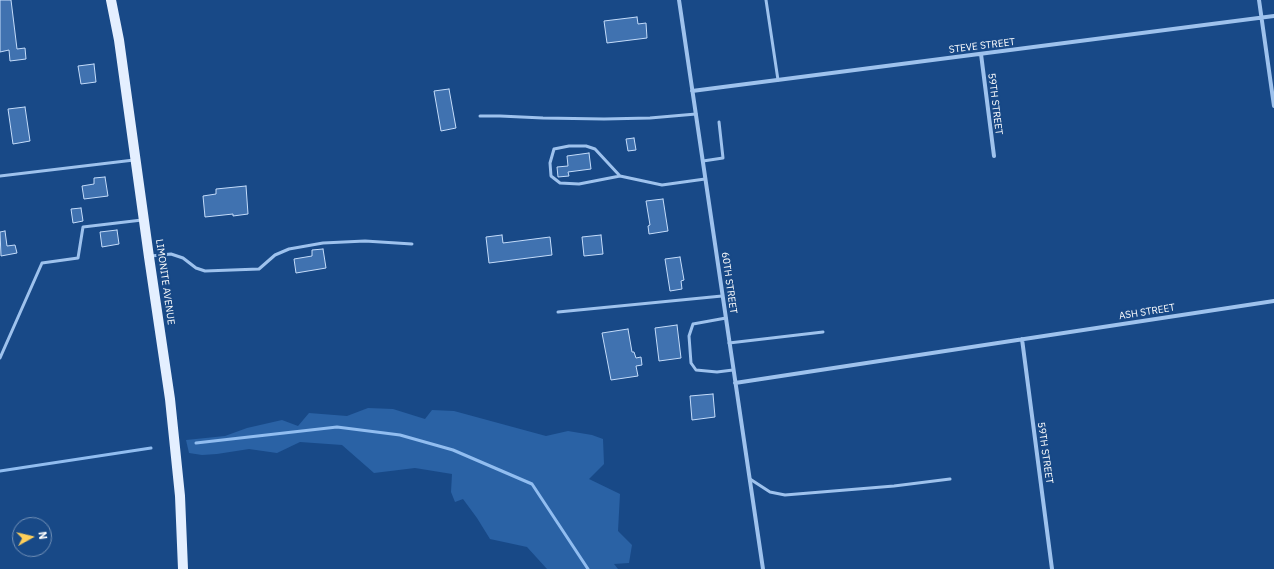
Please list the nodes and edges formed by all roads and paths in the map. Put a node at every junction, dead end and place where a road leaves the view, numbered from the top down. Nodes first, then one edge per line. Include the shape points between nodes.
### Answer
1 (110, 0) edge
2 (679, 0) edge
3 (766, 0) edge
4 (1259, 0) edge
5 (1274, 16) edge
6 (1261, 18) junction
7 (981, 54) junction
8 (778, 80) junction
9 (692, 90) junction
10 (1274, 106) edge
11 (696, 114) junction
12 (480, 116) dead end
13 (719, 122) dead end
14 (994, 156) dead end
15 (136, 160) junction
16 (702, 161) junction
17 (0, 176) edge
18 (620, 176) junction
19 (705, 179) junction
20 (144, 220) junction
21 (412, 244) dead end
22 (149, 257) junction
23 (722, 296) junction
24 (1274, 301) edge
25 (558, 312) dead end
26 (726, 318) junction
27 (823, 332) dead end
28 (1022, 339) junction
29 (729, 343) junction
30 (0, 358) edge
31 (733, 370) junction
32 (735, 383) junction
33 (750, 479) junction
34 (950, 480) dead end
35 (183, 569) edge
36 (764, 569) edge
37 (1052, 569) edge

1 - 15 main road, LIMONITE AVENUE via 119,40
2 - 9 street, 60TH STREET
3 - 8 lane
4 - 6 street
5 - 6 street, STEVE STREET
6 - 7 street, STEVE STREET
6 - 10 street
7 - 8 street, STEVE STREET
7 - 14 street, 59TH STREET
8 - 9 street, STEVE STREET
9 - 11 street, 60TH STREET
11 - 12 lane via 604,119
11 - 16 street, 60TH STREET
13 - 16 lane via 723,158
15 - 17 lane
15 - 20 main road, LIMONITE AVENUE
16 - 19 street, 60TH STREET
18 - 18 lane via 579,184 560,183 551,176 550,163 554,149 569,146 595,149
18 - 19 lane via 662,185
19 - 23 street, 60TH STREET
20 - 22 main road, LIMONITE AVENUE
20 - 30 lane via 83,228 78,258 42,263
21 - 22 lane via 365,241 323,243 289,249 275,255 259,269 205,271 196,268 184,258 171,254
22 - 35 main road, LIMONITE AVENUE via 175,440
23 - 25 lane
23 - 26 street, 60TH STREET
24 - 28 street, ASH STREET
26 - 29 street, 60TH STREET
26 - 31 lane via 693,324 689,336 691,363 696,370
27 - 29 lane
28 - 32 street, ASH STREET
28 - 37 street, 59TH STREET
29 - 31 street, 60TH STREET
31 - 32 street, 60TH STREET
32 - 33 street, 60TH STREET
33 - 34 lane via 770,492 785,495
33 - 36 street, 60TH STREET

